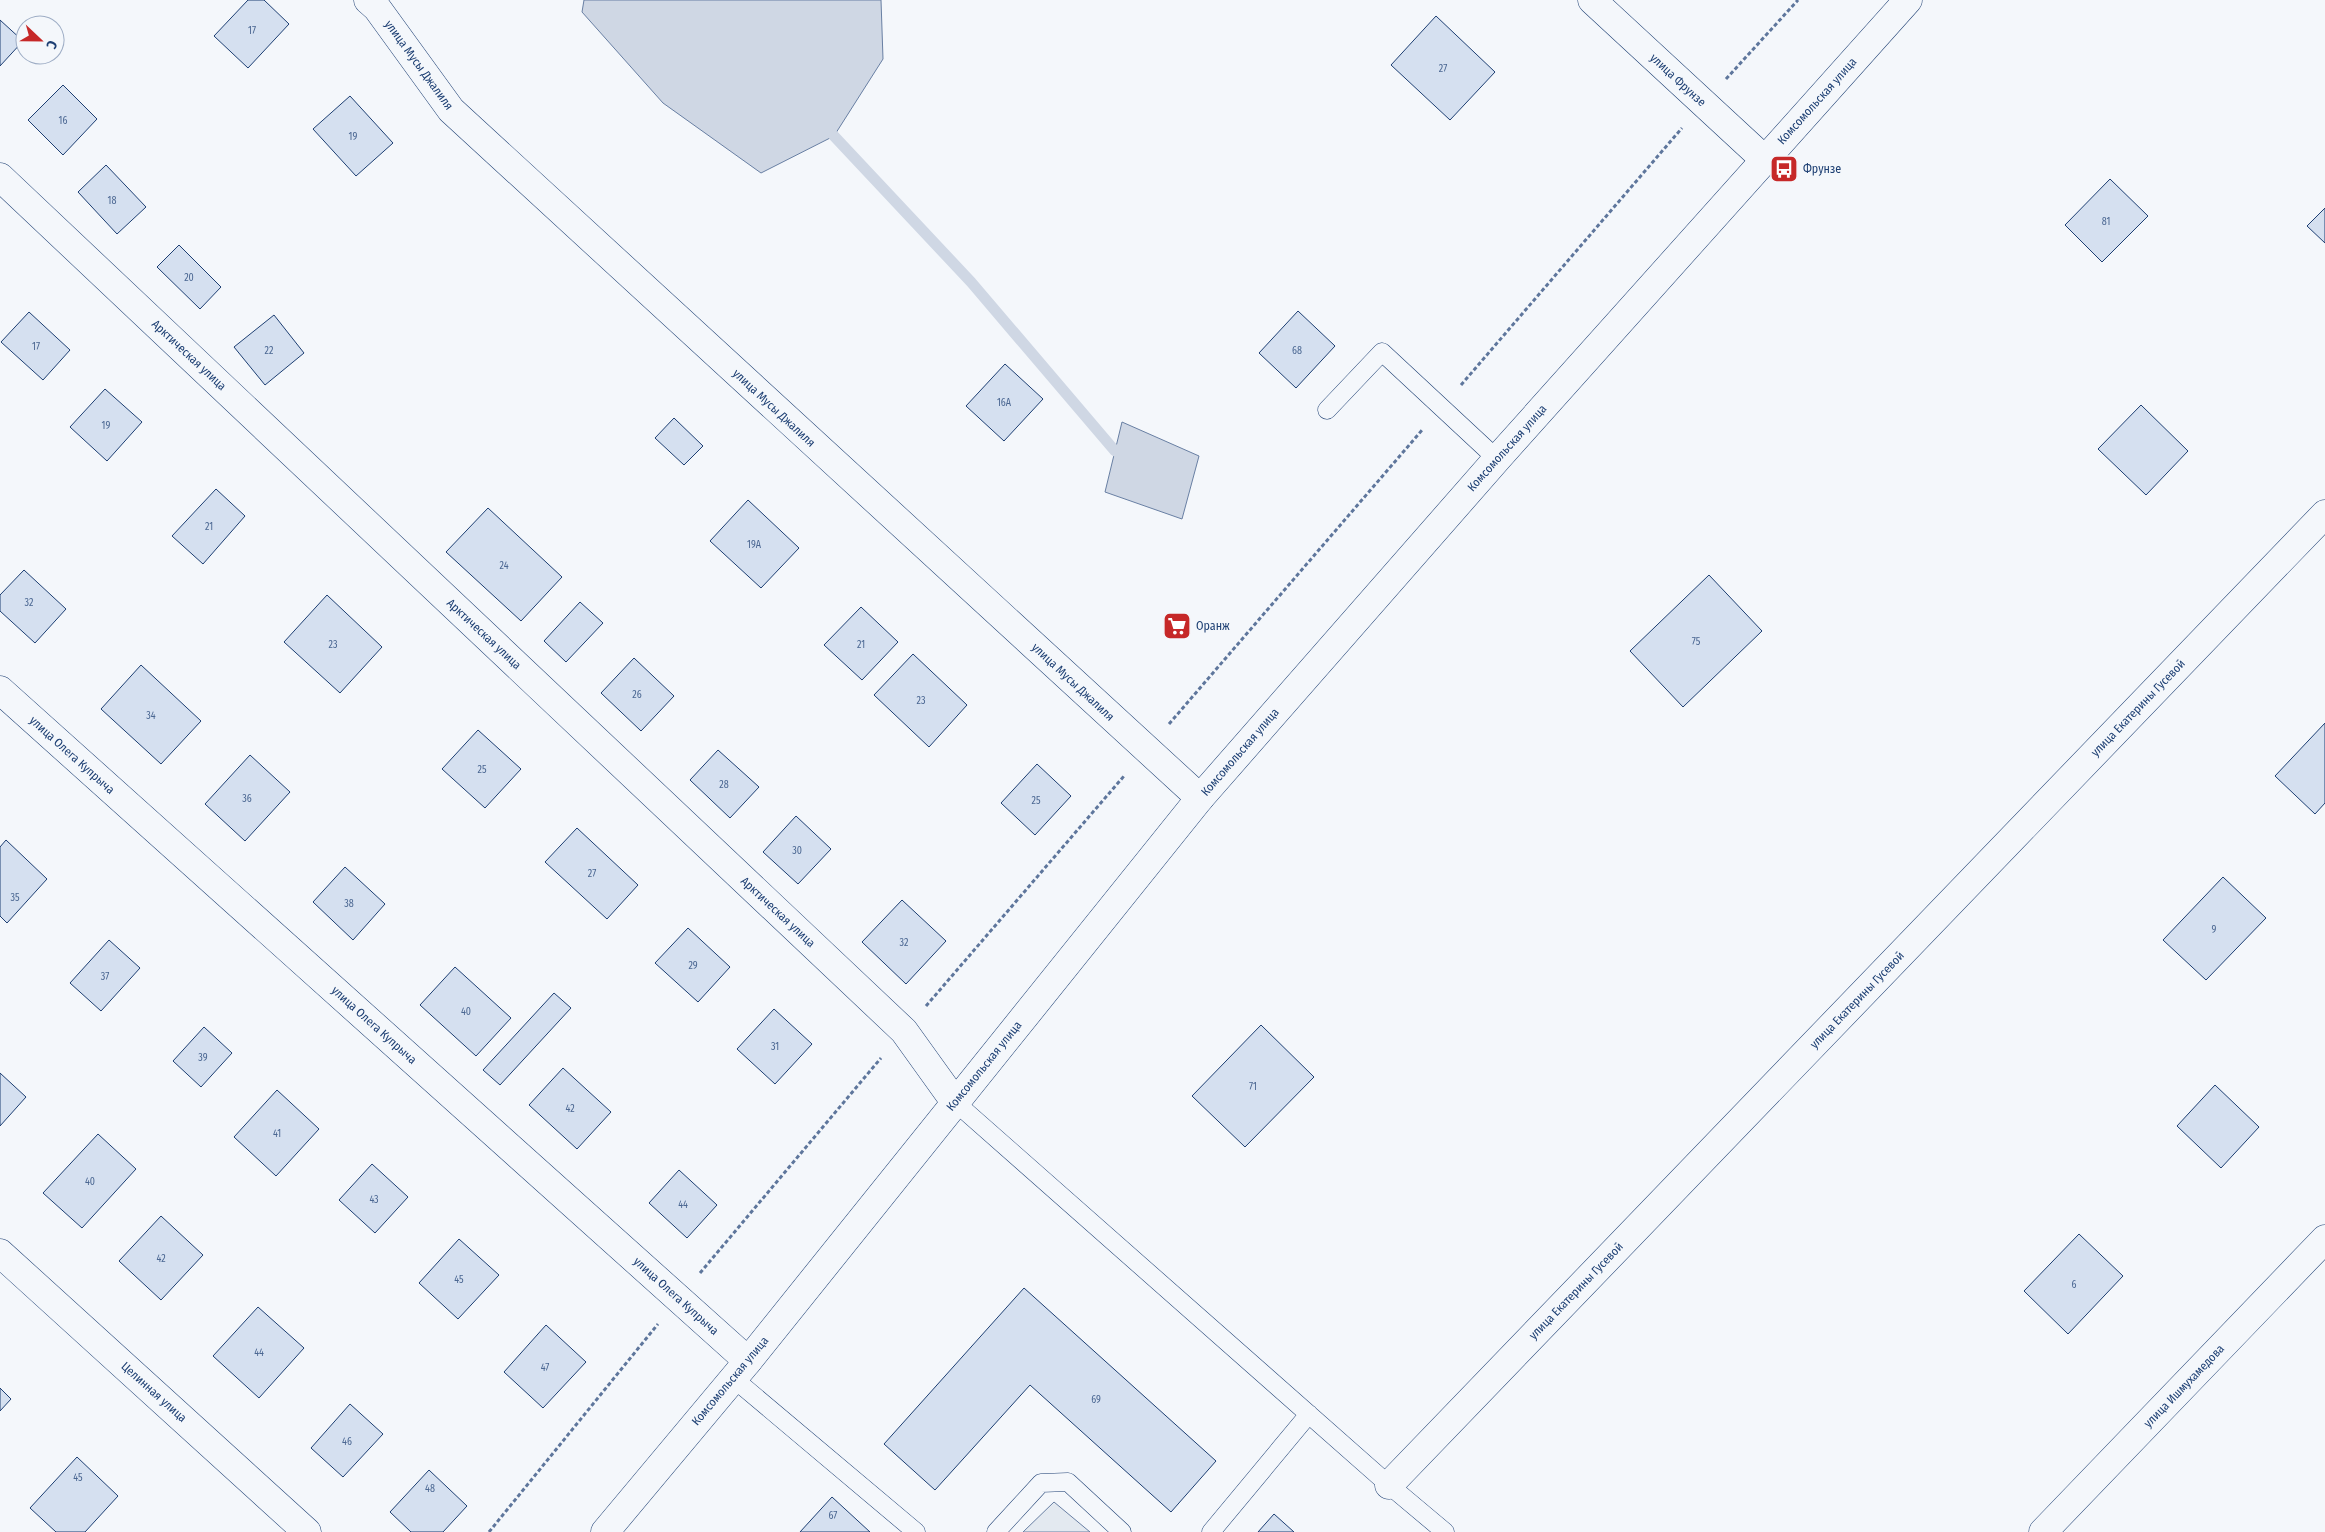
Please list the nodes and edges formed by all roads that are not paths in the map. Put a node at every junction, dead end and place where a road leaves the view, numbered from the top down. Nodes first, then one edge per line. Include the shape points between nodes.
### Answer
1 (368, 0) edge
2 (1592, 0) edge
3 (1908, 0) edge
4 (1765, 160) junction
5 (0, 176) edge
6 (1326, 410) dead end
7 (1497, 459) junction
8 (2325, 514) edge
9 (0, 690) edge
10 (1200, 798) junction
11 (955, 1102) junction
12 (2325, 1239) edge
13 (0, 1252) edge
14 (741, 1369) junction
15 (1309, 1414) junction
16 (1389, 1485) junction
17 (307, 1532) edge
18 (605, 1532) edge
19 (916, 1532) edge
20 (996, 1532) edge
21 (1122, 1532) edge
22 (1210, 1532) edge
23 (1445, 1532) edge
24 (2043, 1532) edge

1 - 10 street, улица Мусы Джалиля via 451,110
2 - 4 street, улица Фрунзе
3 - 4 street, Комсомольская улица
4 - 7 street, Комсомольская улица
5 - 11 street, Арктическая улица via 904,1031
6 - 7 lane via 1382,352
7 - 10 street, Комсомольская улица
8 - 16 street, улица Екатерины Гусевой
9 - 14 street, улица Олега Купрыча
10 - 11 street, Комсомольская улица
11 - 14 street, Комсомольская улица
11 - 15 lane
12 - 24 street, улица Ишмухамедова
13 - 17 street, Целинная улица
14 - 18 street, Комсомольская улица
14 - 19 lane
15 - 16 lane
15 - 22 lane
16 - 23 lane
20 - 21 lane via 1041,1483 1068,1482

